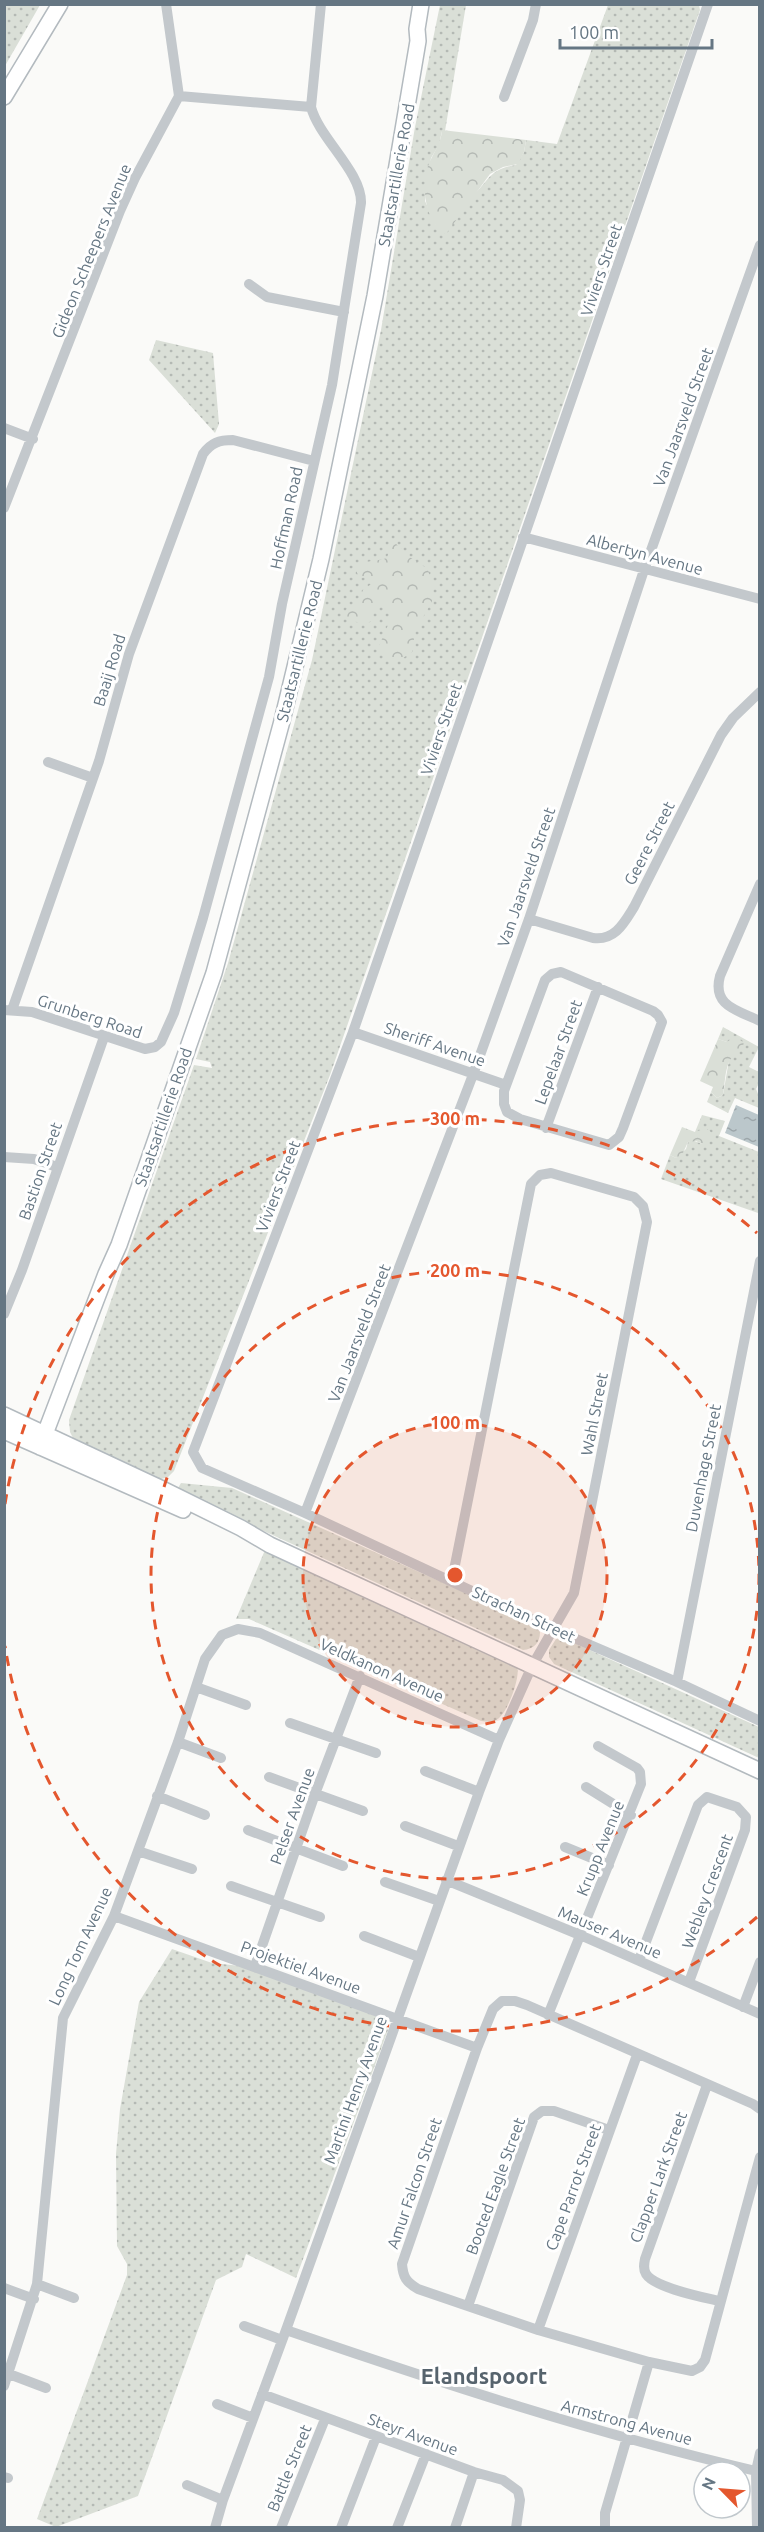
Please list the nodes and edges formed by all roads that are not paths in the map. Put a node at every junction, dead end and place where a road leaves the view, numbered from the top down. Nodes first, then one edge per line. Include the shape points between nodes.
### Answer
1 (60, 4) edge
2 (166, 4) edge
3 (321, 4) edge
4 (421, 4) edge
5 (428, 4) edge
6 (537, 4) edge
7 (708, 4) edge
8 (418, 41) junction
9 (179, 96) junction
10 (4, 97) edge
11 (504, 97) dead end
12 (311, 107) junction
13 (759, 245) edge
14 (249, 284) dead end
15 (344, 312) junction
16 (4, 428) edge
17 (33, 439) junction
18 (314, 460) junction
19 (4, 508) edge
20 (523, 537) junction
21 (644, 570) junction
22 (759, 599) edge
23 (759, 692) edge
24 (48, 762) dead end
25 (93, 778) junction
26 (759, 884) edge
27 (529, 920) junction
28 (598, 987) junction
29 (8, 1010) edge
30 (759, 1022) edge
31 (353, 1032) junction
32 (104, 1037) junction
33 (163, 1039) joint
34 (474, 1072) junction
35 (506, 1084) junction
36 (546, 1128) junction
37 (4, 1157) edge
38 (57, 1167) junction
39 (759, 1261) edge
40 (4, 1314) edge
41 (4, 1415) edge
42 (4, 1431) edge
43 (48, 1443) junction
44 (194, 1458) joint
45 (305, 1513) junction
46 (452, 1580) junction
47 (553, 1629) junction
48 (251, 1630) joint
49 (532, 1666) junction
50 (360, 1676) junction
51 (677, 1682) junction
52 (196, 1687) junction
53 (246, 1705) dead end
54 (759, 1721) edge
55 (290, 1723) dead end
56 (335, 1739) junction
57 (499, 1740) junction
58 (178, 1742) junction
59 (598, 1746) dead end
60 (376, 1753) dead end
61 (221, 1758) dead end
62 (425, 1771) dead end
63 (759, 1771) edge
64 (268, 1777) dead end
65 (586, 1787) dead end
66 (479, 1792) junction
67 (315, 1794) junction
68 (158, 1796) junction
69 (363, 1811) dead end
70 (205, 1815) dead end
71 (630, 1815) junction
72 (405, 1826) dead end
73 (248, 1830) dead end
74 (458, 1846) junction
75 (565, 1847) dead end
76 (295, 1848) junction
77 (138, 1851) junction
78 (609, 1865) junction
79 (343, 1866) dead end
80 (192, 1869) dead end
81 (446, 1880) junction
82 (385, 1882) dead end
83 (231, 1886) dead end
84 (439, 1901) junction
85 (277, 1903) junction
86 (114, 1916) junction
87 (320, 1917) dead end
88 (580, 1935) junction
89 (364, 1936) dead end
90 (419, 1957) junction
91 (639, 1960) junction
92 (759, 1962) edge
93 (255, 1966) junction
94 (688, 1982) junction
95 (743, 2007) junction
96 (759, 2014) edge
97 (548, 2015) junction
98 (396, 2019) junction
99 (477, 2048) junction
100 (637, 2055) junction
101 (707, 2085) junction
102 (759, 2109) edge
103 (609, 2130) junction
104 (759, 2157) edge
105 (37, 2284) junction
106 (4, 2288) edge
107 (74, 2298) dead end
108 (34, 2299) junction
109 (719, 2301) junction
110 (468, 2306) junction
111 (244, 2326) dead end
112 (538, 2330) junction
113 (284, 2335) junction
114 (648, 2362) junction
115 (9, 2374) junction
116 (4, 2385) edge
117 (46, 2388) dead end
118 (262, 2394) junction
119 (217, 2404) dead end
120 (253, 2418) junction
121 (325, 2419) junction
122 (376, 2437) junction
123 (627, 2439) junction
124 (759, 2453) edge
125 (426, 2454) junction
126 (756, 2471) junction
127 (474, 2472) junction
128 (187, 2486) dead end
129 (223, 2500) junction
130 (215, 2528) edge
131 (281, 2528) edge
132 (341, 2528) edge
133 (397, 2528) edge
134 (455, 2528) edge
135 (516, 2528) edge
136 (605, 2528) edge
137 (757, 2528) edge

1 - 10 street
2 - 9 street
3 - 12 street
4 - 8 street, Staatsartillerie Road
5 - 8 street, Staatsartillerie Road
6 - 11 street
7 - 20 street, Viviers Street
8 - 43 street, Staatsartillerie Road via 373,308 321,559 282,721 214,973
9 - 12 street
9 - 17 street, Gideon Scheepers Avenue via 120,211
12 - 15 street, Hoffman Road via 361,192
13 - 21 street, Van Jaarsveld Street
14 - 15 street via 267,297
15 - 18 street, Hoffman Road
16 - 17 street
17 - 19 street, Gideon Scheepers Avenue
18 - 25 street, Baaij Road via 233,440 210,445 203,454 129,654
18 - 33 street, Hoffman Road via 269,677 203,918
20 - 21 street, Albertyn Avenue
20 - 31 street, Viviers Street
21 - 22 street, Albertyn Avenue
21 - 27 street, Van Jaarsveld Street
23 - 27 street, Geere Street via 721,735 633,907 615,933 593,938
24 - 25 street
25 - 29 street, Baaij Road
26 - 30 street via 720,976 717,992 723,1002
27 - 34 street, Van Jaarsveld Street
28 - 35 street via 561,972 548,976
28 - 36 street, Lepelaar Street
28 - 36 street via 653,1011 661,1018 660,1029 615,1142 600,1144
29 - 32 street, Grunberg Road via 45,1016
31 - 34 street, Sheriff Avenue
31 - 44 street, Viviers Street via 196,1438
32 - 33 street, Grunberg Road via 145,1049 159,1045
32 - 38 street, Bastion Street
34 - 35 street, Sheriff Avenue
34 - 45 street, Van Jaarsveld Street
35 - 36 street via 503,1096 507,1112
37 - 38 street via 34,1159
38 - 40 street, Bastion Street
39 - 51 street, Duvenhage Street
41 - 43 street
42 - 43 street
43 - 49 street via 218,1516 258,1539
44 - 45 street, Strachan Street via 201,1468
45 - 46 street, Strachan Street
46 - 47 street, Strachan Street
46 - 47 street, Wahl Street via 531,1184 540,1175 551,1173 626,1194 639,1201 646,1222 579,1576 568,1606
47 - 49 street, Wahl Street
47 - 51 street, Strachan Street
48 - 50 street, Veldkanon Avenue
48 - 52 street, Long Tom Avenue via 238,1629 217,1640 205,1659
49 - 57 street, Martini Henry Avenue
49 - 63 street
50 - 56 street, Pelser Avenue
50 - 57 street, Veldkanon Avenue
51 - 54 street, Strachan Street
52 - 53 street
52 - 58 street, Long Tom Avenue
55 - 56 street
56 - 60 street
56 - 67 street, Pelser Avenue
57 - 66 street, Martini Henry Avenue
58 - 61 street
58 - 68 street, Long Tom Avenue
59 - 71 street, Krupp Avenue via 625,1759 640,1772 641,1784
62 - 66 street
64 - 67 street
65 - 71 street
66 - 74 street, Martini Henry Avenue
67 - 69 street
67 - 76 street, Pelser Avenue
68 - 70 street
68 - 77 street, Long Tom Avenue
71 - 78 street, Krupp Avenue
72 - 74 street
73 - 76 street
74 - 81 street, Martini Henry Avenue
75 - 78 street
76 - 79 street
76 - 85 street, Pelser Avenue
77 - 80 street
77 - 86 street, Long Tom Avenue
78 - 88 street, Krupp Avenue
81 - 84 street, Martini Henry Avenue
81 - 88 street, Mauser Avenue
82 - 84 street
83 - 85 street
84 - 90 street, Martini Henry Avenue
85 - 87 street
85 - 93 street, Pelser Avenue
86 - 93 street, Projektiel Avenue
86 - 105 street, Long Tom Avenue via 61,2025
88 - 91 street, Mauser Avenue
88 - 97 street, Krupp Avenue
89 - 90 street
90 - 98 street, Martini Henry Avenue
91 - 94 street, Mauser Avenue
91 - 94 street, Webley Crescent via 698,1805 707,1797 737,1807 746,1817 745,1830
92 - 95 street
93 - 98 street, Projektiel Avenue
94 - 95 street, Mauser Avenue
95 - 96 street, Mauser Avenue
97 - 99 street, Amur Falcon Street via 515,2001 502,2001 493,2009
97 - 100 street, Amur Falcon Street
98 - 99 street, Projektiel Avenue
98 - 113 street, Martini Henry Avenue
99 - 110 street, Amur Falcon Street via 402,2264 408,2283
100 - 101 street, Amur Falcon Street
100 - 103 street, Cape Parrot Street
101 - 102 street, Amur Falcon Street
101 - 109 street, Clapper Lark Street via 644,2268 651,2279 663,2285
103 - 110 street, Booted Eagle Street via 554,2110 542,2111 534,2117
103 - 112 street, Cape Parrot Street
104 - 109 street, Amur Falcon Street
105 - 107 street
105 - 108 street, Long Tom Avenue
106 - 108 street
108 - 115 street, Long Tom Avenue
109 - 114 street, Amur Falcon Street via 700,2367 692,2371
110 - 112 street, Amur Falcon Street
111 - 113 street, Armstrong Avenue
112 - 114 street, Amur Falcon Street
113 - 118 street, Martini Henry Avenue
113 - 123 street, Armstrong Avenue
114 - 123 street
115 - 116 street, Long Tom Avenue
115 - 117 street
118 - 120 street, Martini Henry Avenue
118 - 121 street, Steyr Avenue
119 - 120 street
120 - 129 street, Martini Henry Avenue
121 - 122 street, Steyr Avenue
121 - 131 street, Battle Street
122 - 125 street, Steyr Avenue
122 - 132 street
123 - 126 street, Armstrong Avenue
123 - 136 street via 605,2513
124 - 126 street
125 - 127 street, Steyr Avenue
125 - 133 street
126 - 137 street
127 - 134 street
127 - 135 street, Steyr Avenue via 503,2480 518,2491
128 - 129 street
129 - 130 street, Martini Henry Avenue

